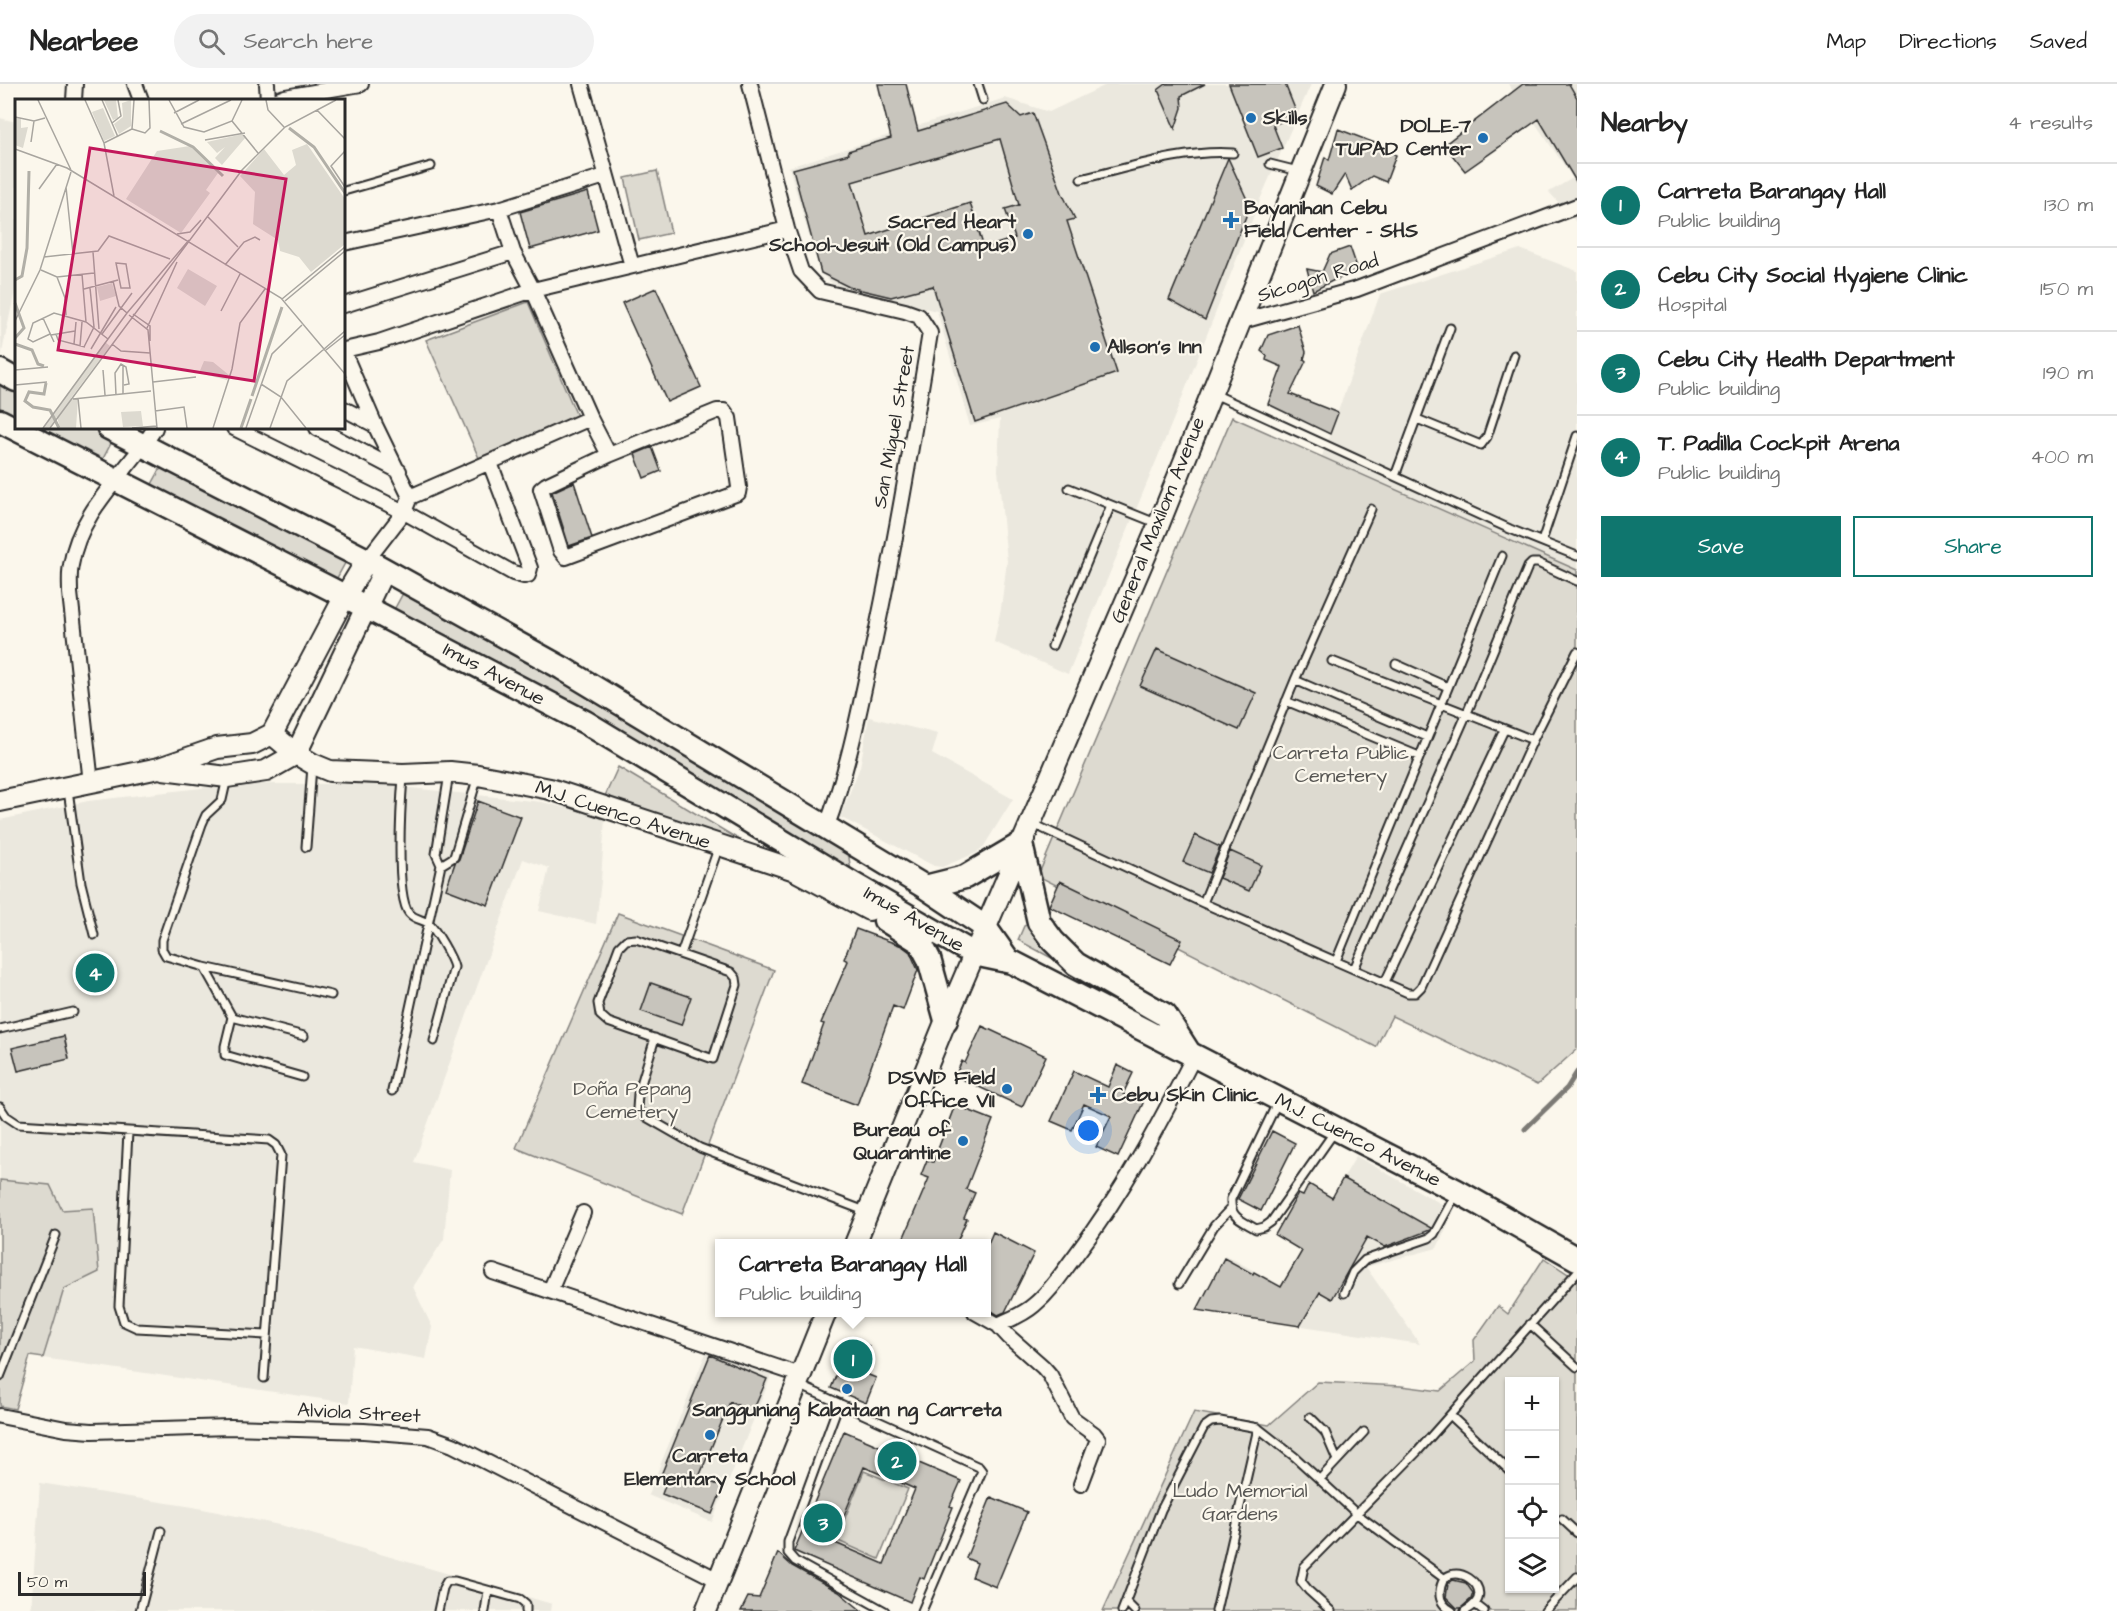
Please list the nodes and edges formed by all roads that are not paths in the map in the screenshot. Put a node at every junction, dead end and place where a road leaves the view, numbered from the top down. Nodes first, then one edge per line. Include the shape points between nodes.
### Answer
1 (75, 84) edge
2 (135, 84) edge
3 (267, 84) edge
4 (361, 84) edge
5 (581, 84) edge
6 (752, 84) edge
7 (978, 84) edge
8 (1336, 84) edge
9 (74, 99) edge
10 (141, 99) edge
11 (268, 99) edge
12 (280, 99) edge
13 (983, 100) dead end
14 (1233, 153) dead end
15 (1270, 164) dead end
16 (431, 166) dead end
17 (1300, 172) junction
18 (605, 176) junction
19 (1081, 179) dead end
20 (345, 191) edge
21 (1577, 206) edge
22 (499, 208) junction
23 (787, 229) junction
24 (345, 243) edge
25 (513, 252) junction
26 (632, 266) junction
27 (532, 290) junction
28 (345, 304) edge
29 (1239, 322) junction
30 (1450, 328) dead end
31 (345, 351) edge
32 (345, 353) edge
33 (1514, 355) dead end
34 (0, 372) edge
35 (15, 380) edge
36 (1211, 392) junction
37 (345, 410) edge
38 (590, 418) junction
39 (1417, 419) junction
40 (0, 421) edge
41 (375, 425) junction
42 (15, 429) edge
43 (16, 429) edge
44 (113, 429) edge
45 (236, 429) edge
46 (319, 429) edge
47 (1577, 436) edge
48 (150, 437) edge
49 (609, 455) junction
50 (490, 463) junction
51 (399, 471) junction
52 (1395, 476) junction
53 (115, 479) junction
54 (1069, 488) dead end
55 (411, 497) junction
56 (1111, 505) junction
57 (1371, 509) dead end
58 (404, 512) junction
59 (1159, 524) junction
60 (385, 538) junction
61 (1542, 542) junction
62 (1502, 556) dead end
63 (1577, 556) edge
64 (375, 565) junction
65 (1577, 581) edge
66 (355, 601) junction
67 (1052, 646) dead end
68 (1577, 652) edge
69 (1332, 661) dead end
70 (1396, 664) dead end
71 (1295, 680) junction
72 (1448, 687) junction
73 (1286, 701) junction
74 (1442, 705) junction
75 (1467, 713) junction
76 (1504, 730) junction
77 (272, 734) junction
78 (1427, 737) junction
79 (1533, 740) junction
80 (1419, 756) junction
81 (304, 759) junction
82 (159, 768) junction
83 (450, 772) junction
84 (403, 774) junction
85 (478, 776) junction
86 (227, 777) junction
87 (91, 783) junction
88 (68, 787) junction
89 (0, 801) edge
90 (1030, 822) junction
91 (826, 828) junction
92 (1021, 844) junction
93 (719, 846) junction
94 (306, 847) dead end
95 (441, 865) junction
96 (853, 884) junction
97 (925, 887) junction
98 (1203, 903) junction
99 (869, 910) junction
100 (429, 924) junction
101 (985, 927) junction
102 (94, 934) dead end
103 (681, 954) junction
104 (974, 954) junction
105 (1009, 960) junction
106 (1336, 961) junction
107 (204, 967) junction
108 (1354, 969) junction
109 (1385, 982) junction
110 (331, 995) dead end
111 (73, 1012) dead end
112 (232, 1017) junction
113 (946, 1020) junction
114 (0, 1029) edge
115 (304, 1036) dead end
116 (655, 1038) junction
117 (434, 1041) dead end
118 (1191, 1054) junction
119 (302, 1077) dead end
120 (392, 1091) dead end
121 (1279, 1099) junction
122 (0, 1107) edge
123 (1336, 1129) junction
124 (128, 1132) junction
125 (1457, 1191) junction
126 (1230, 1209) junction
127 (868, 1212) junction
128 (583, 1213) dead end
129 (56, 1235) dead end
130 (857, 1239) edge
131 (1577, 1259) edge
132 (494, 1272) dead end
133 (1577, 1272) edge
134 (1179, 1284) dead end
135 (550, 1291) junction
136 (1344, 1293) dead end
137 (824, 1317) edge
138 (985, 1317) edge
139 (998, 1324) junction
140 (1530, 1324) junction
141 (267, 1335) junction
142 (1577, 1366) edge
143 (0, 1377) edge
144 (264, 1378) dead end
145 (798, 1379) junction
146 (839, 1403) junction
147 (0, 1416) edge
148 (1450, 1416) junction
149 (1310, 1417) dead end
150 (1258, 1428) junction
151 (1364, 1432) dead end
152 (1337, 1460) junction
153 (1505, 1467) edge
154 (1320, 1479) junction
155 (1081, 1484) dead end
156 (1357, 1514) junction
157 (1562, 1519) dead end
158 (161, 1531) dead end
159 (1577, 1533) edge
160 (1577, 1577) edge
161 (1445, 1579) junction
162 (718, 1580) junction
163 (488, 1591) junction
164 (1126, 1602) junction
165 (1474, 1604) junction
166 (1447, 1610) edge
167 (140, 1611) edge
168 (438, 1611) edge
169 (485, 1611) edge
170 (526, 1611) edge
171 (706, 1611) edge
172 (885, 1611) edge
173 (922, 1611) edge
174 (1122, 1611) edge
175 (1135, 1611) edge
176 (1216, 1611) edge
177 (1331, 1611) edge
178 (1465, 1611) edge
179 (1484, 1611) edge
180 (1545, 1611) edge

1 - 9 street
2 - 10 street
3 - 11 street
4 - 12 street
5 - 18 street
6 - 23 street, San Miguel Street
7 - 13 lane
8 - 17 main road, General Maxilom Avenue
14 - 19 lane via 1165,160
15 - 17 lane
16 - 20 lane
17 - 29 main road, General Maxilom Avenue
18 - 22 street
18 - 26 street
21 - 29 street, Sicogon Road via 1357,289
22 - 24 street
22 - 25 street
23 - 26 street
23 - 91 street, San Miguel Street via 801,271 820,291 905,310 919,316 930,333 889,576 850,753
25 - 27 street
25 - 28 street
26 - 27 street
27 - 31 street
27 - 38 street
29 - 36 main road, General Maxilom Avenue
30 - 39 lane
32 - 41 street
33 - 39 lane via 1481,445
34 - 35 main road
36 - 52 lane
36 - 59 main road, General Maxilom Avenue
37 - 41 street
38 - 49 street
38 - 50 street
39 - 52 lane
40 - 42 main road, Imus Avenue
41 - 51 street
43 - 53 main road, Imus Avenue
44 - 48 main road, Imus Avenue
45 - 58 street
46 - 51 street
47 - 61 lane
48 - 53 street
48 - 64 main road, Imus Avenue
49 - 49 street via 724,411 729,418 738,493 566,557 541,489
50 - 55 street
50 - 58 street via 530,568 528,574 513,573
51 - 55 street
52 - 61 lane
53 - 66 main road, Imus Avenue
53 - 87 street via 84,524 71,564 70,593
54 - 56 lane
55 - 58 street
56 - 59 lane
56 - 67 lane
57 - 71 lane
58 - 60 street
59 - 90 main road, General Maxilom Avenue
60 - 64 street
60 - 64 street
61 - 63 lane
62 - 72 lane
64 - 66 main road
64 - 91 main road, Imus Avenue via 562,668
65 - 75 lane via 1538,563 1527,567
66 - 77 main road
66 - 81 main road
66 - 96 main road, Imus Avenue via 585,722
68 - 79 lane
69 - 74 lane
70 - 72 lane
71 - 73 lane
71 - 78 lane
72 - 74 lane
73 - 80 lane
73 - 98 lane
74 - 75 lane
74 - 78 lane
75 - 76 lane
75 - 108 lane
76 - 79 lane
76 - 109 lane
77 - 81 main road, M.J. Cuenco Avenue
77 - 82 main road via 252,744 217,748
78 - 80 lane
79 - 109 lane via 1421,987 1408,993
80 - 106 lane
81 - 84 main road, M.J. Cuenco Avenue via 330,771
81 - 86 main road via 267,771
81 - 94 lane
82 - 86 main road
82 - 87 main road
83 - 84 main road, M.J. Cuenco Avenue
83 - 85 main road, M.J. Cuenco Avenue
83 - 95 lane via 436,854
84 - 100 lane via 399,831 403,902 408,913
85 - 93 main road, M.J. Cuenco Avenue via 550,789
85 - 95 lane via 454,857
86 - 107 lane via 222,800 202,824 162,940 166,956
87 - 88 main road
88 - 89 main road
88 - 102 lane via 81,883
90 - 92 main road, General Maxilom Avenue
90 - 98 lane
91 - 97 main road, Imus Avenue
92 - 97 main road via 965,877
92 - 101 main road, General Maxilom Avenue
92 - 118 main road via 1039,922 1053,941 1076,964 1164,1015
93 - 99 main road, M.J. Cuenco Avenue via 792,869
93 - 103 lane
95 - 100 lane
96 - 99 main road via 859,900
96 - 104 main road, Imus Avenue
97 - 101 main road, Imus Avenue
98 - 106 lane
99 - 113 main road via 920,942 929,959
100 - 117 lane via 454,967
100 - 120 lane
101 - 104 main road, General Maxilom Avenue
101 - 105 main road, M.J. Cuenco Avenue
103 - 116 lane via 636,939 626,940 619,947 598,1003 600,1015 608,1022
103 - 116 lane via 731,972 737,985 713,1059
104 - 105 main road, M.J. Cuenco Avenue
104 - 113 main road, General Maxilom Avenue
105 - 118 main road, M.J. Cuenco Avenue
106 - 108 lane
107 - 110 lane
107 - 112 lane
108 - 109 lane
111 - 114 lane
112 - 115 lane
112 - 119 lane via 225,1055
113 - 127 main road, General Maxilom Avenue
116 - 127 lane via 638,1094 637,1109 646,1117 700,1148
118 - 121 main road, M.J. Cuenco Avenue
118 - 139 street via 1167,1109 1086,1242 1032,1307
121 - 123 main road, M.J. Cuenco Avenue
121 - 126 lane via 1231,1199
122 - 124 lane via 18,1124
123 - 125 main road, M.J. Cuenco Avenue
123 - 126 lane via 1271,1222 1256,1229 1234,1216
124 - 141 lane via 119,1306 124,1322 136,1328
124 - 141 lane via 269,1140 276,1145 282,1155
125 - 131 main road, M.J. Cuenco Avenue
125 - 136 lane via 1434,1234 1365,1260 1353,1272
126 - 134 lane via 1214,1226
127 - 130 main road, General Maxilom Avenue
128 - 135 street
129 - 143 lane
132 - 135 street
133 - 140 lane
135 - 145 street
137 - 145 main road
138 - 139 street
139 - 155 street via 1050,1375 1072,1418 1098,1439
140 - 142 lane
140 - 148 lane
141 - 144 lane
145 - 146 lane
145 - 162 main road
146 - 172 lane via 788,1542 788,1552 795,1561
146 - 173 lane via 982,1471
147 - 162 street, Alviola Street via 92,1431 231,1427 428,1436 453,1445
148 - 153 lane
148 - 156 lane
149 - 152 lane via 1325,1432
150 - 154 lane
150 - 164 lane via 1220,1421 1204,1427 1161,1510
150 - 176 lane
151 - 152 lane
152 - 154 lane
154 - 156 lane
156 - 161 lane
156 - 177 lane via 1304,1567 1301,1581
157 - 159 lane
158 - 167 lane
160 - 180 lane
161 - 165 lane via 1456,1574 1473,1580 1478,1592
161 - 166 lane via 1440,1597
162 - 171 main road
163 - 168 lane via 447,1581
163 - 169 lane
163 - 170 lane via 520,1599 526,1604
164 - 174 lane
164 - 175 lane
165 - 178 lane
165 - 179 lane

